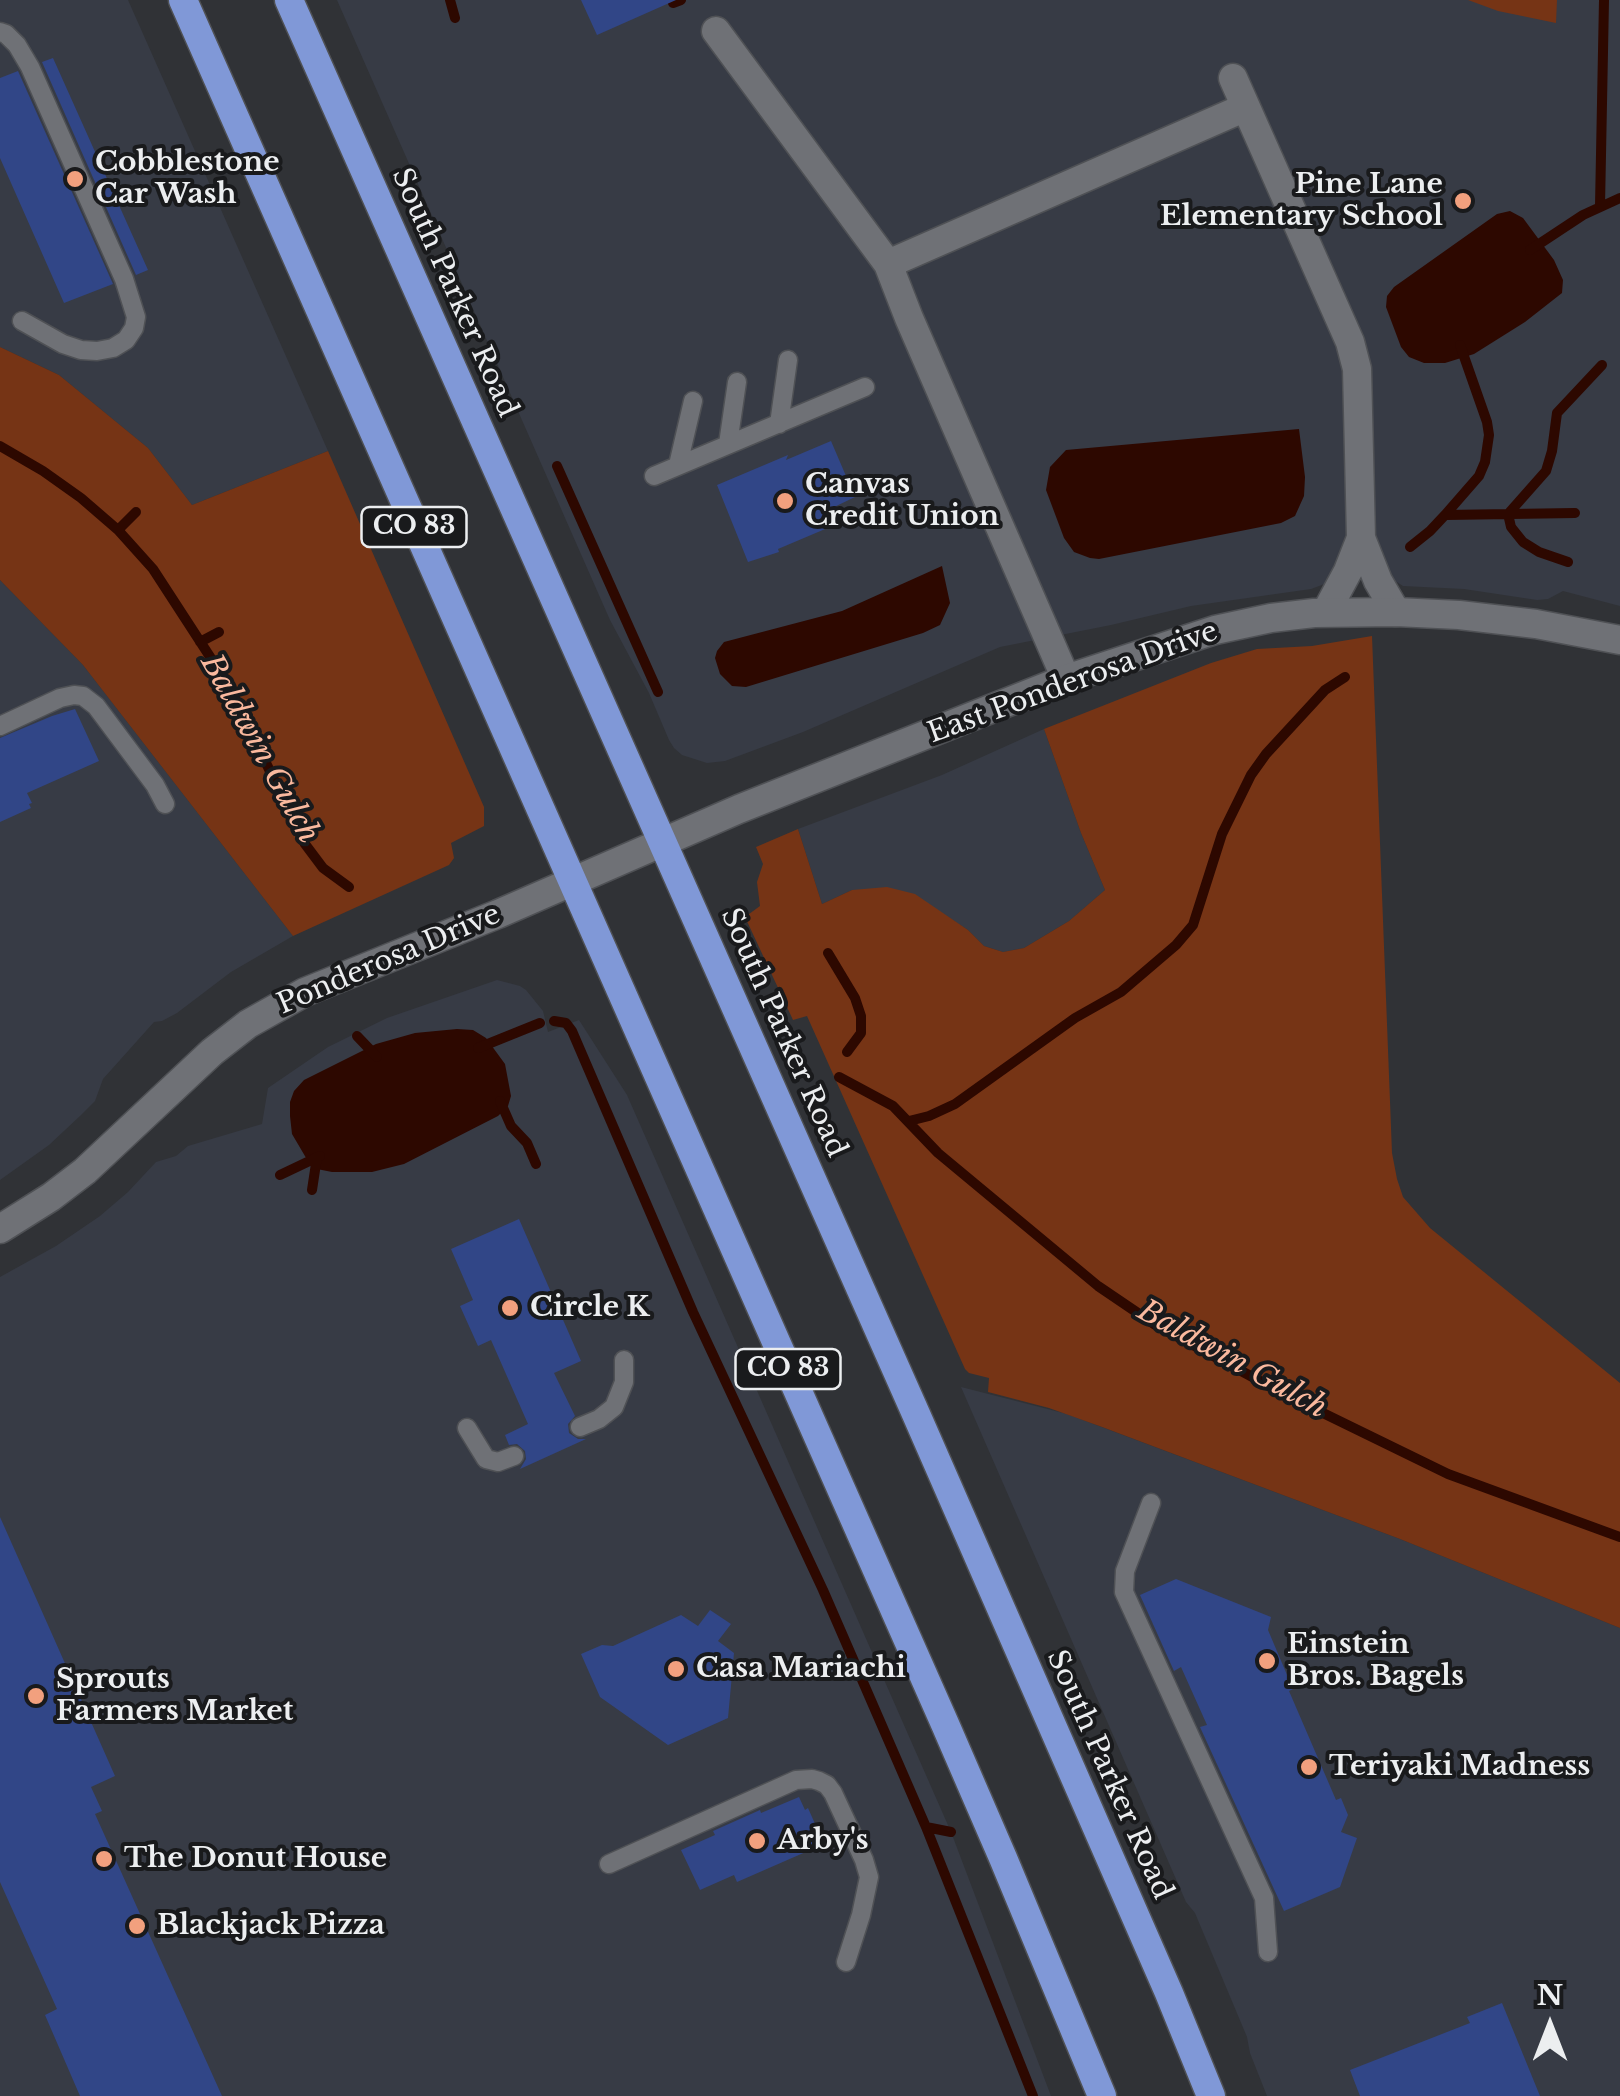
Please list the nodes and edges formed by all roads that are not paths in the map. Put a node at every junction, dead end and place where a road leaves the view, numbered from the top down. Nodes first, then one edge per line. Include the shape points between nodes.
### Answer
1 (183, 0) edge
2 (289, 0) edge
3 (716, 31) dead end
4 (0, 32) edge
5 (1233, 78) dead end
6 (1246, 108) junction
7 (888, 264) junction
8 (22, 322) dead end
9 (788, 360) dead end
10 (737, 382) dead end
11 (865, 387) dead end
12 (694, 402) dead end
13 (779, 424) junction
14 (728, 444) junction
15 (678, 465) junction
16 (654, 476) dead end
17 (1361, 538) junction
18 (1326, 612) junction
19 (1396, 612) junction
20 (1620, 640) edge
21 (1066, 679) junction
22 (0, 726) edge
23 (165, 804) dead end
24 (662, 842) junction
25 (573, 881) junction
26 (0, 1229) edge
27 (624, 1360) dead end
28 (580, 1427) dead end
29 (467, 1428) dead end
30 (514, 1456) dead end
31 (1151, 1503) dead end
32 (609, 1864) dead end
33 (1268, 1952) dead end
34 (846, 1962) dead end
35 (1088, 2061) junction
36 (1079, 2096) edge
37 (1102, 2096) edge
38 (1210, 2096) edge

1 - 25 highway, CO 83
2 - 24 highway, South Parker Road
3 - 7 street
4 - 8 lane via 30,66 136,317 126,340 97,351 63,344
5 - 6 street
6 - 7 street
6 - 17 street via 1354,354
7 - 21 street
9 - 13 lane
10 - 14 lane
11 - 13 lane
12 - 15 lane
13 - 14 lane
14 - 15 lane
15 - 16 lane
17 - 18 street
17 - 19 street
18 - 19 street, East Ponderosa Drive
18 - 21 street, East Ponderosa Drive via 1215,630
19 - 20 street, East Ponderosa Drive via 1500,619
21 - 24 street, East Ponderosa Drive
22 - 23 lane via 60,698 83,696
24 - 25 street, Ponderosa Drive
24 - 38 highway, South Parker Road via 1082,1790
25 - 26 street, Ponderosa Drive via 264,1014 196,1066 85,1172
25 - 35 highway, CO 83
27 - 28 lane via 614,1407
29 - 30 lane via 486,1460
31 - 33 lane via 1125,1570 1124,1592 1264,1898
32 - 34 lane via 812,1778 834,1793 869,1876
35 - 36 highway
35 - 37 highway, CO 83

